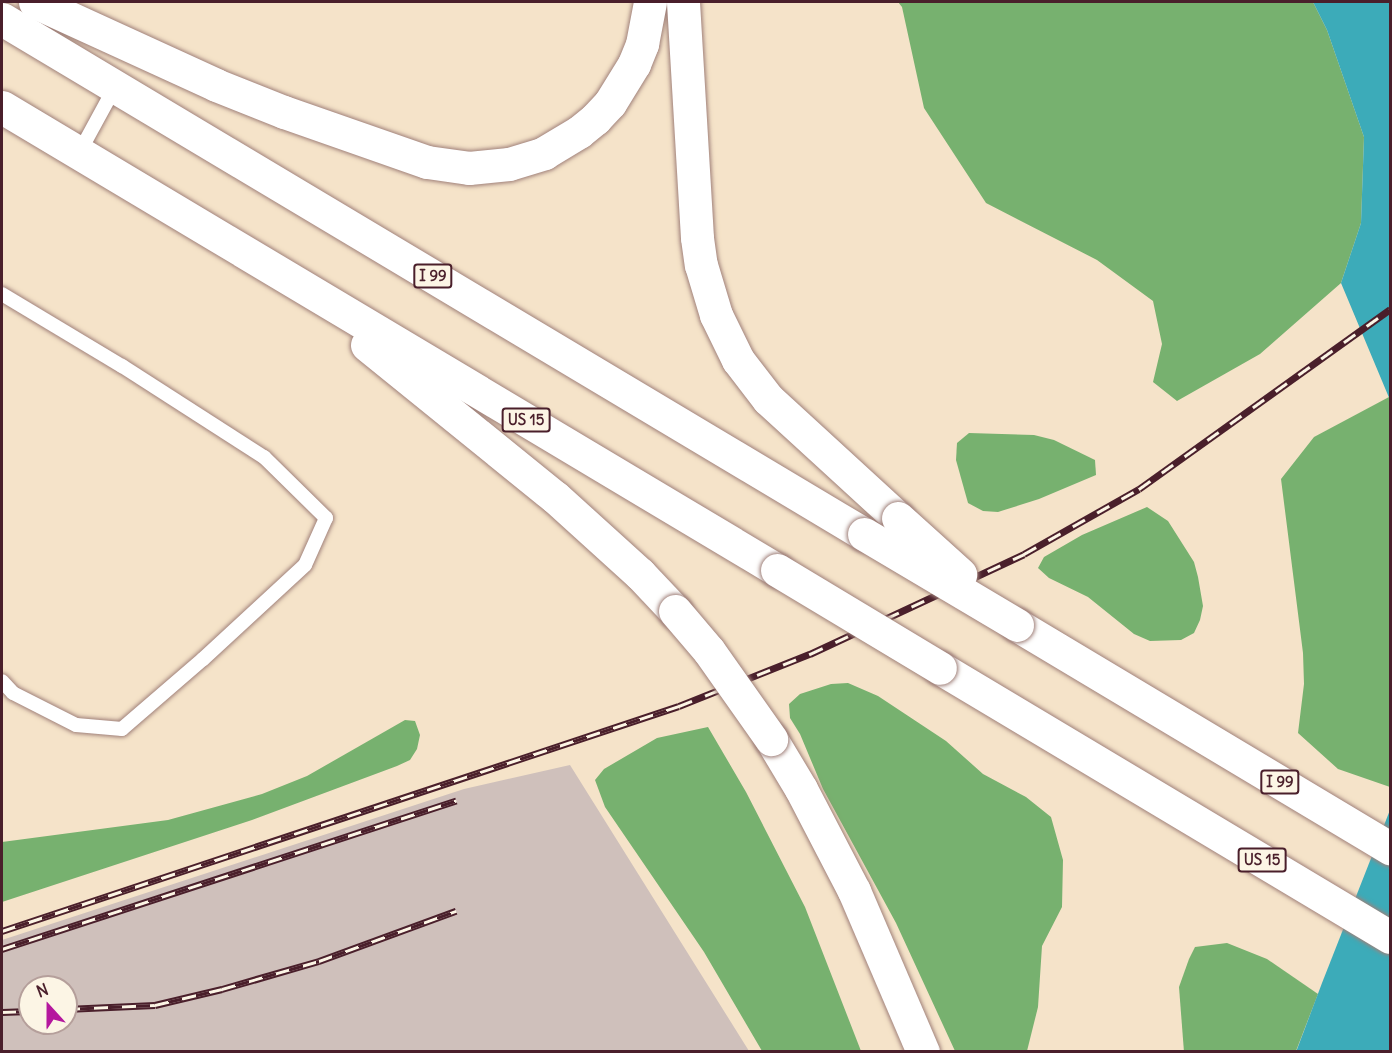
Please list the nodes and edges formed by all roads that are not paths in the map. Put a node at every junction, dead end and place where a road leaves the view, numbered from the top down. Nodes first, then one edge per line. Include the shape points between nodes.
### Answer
1 (35, 2) edge
2 (650, 2) edge
3 (683, 2) edge
4 (2, 19) edge
5 (115, 87) junction
6 (2, 107) edge
7 (79, 153) junction
8 (275, 270) junction
9 (2, 294) edge
10 (1017, 625) junction
11 (2, 681) edge
12 (1390, 848) edge
13 (1390, 937) edge
14 (923, 1052) edge

1 - 2 highway via 284,112 427,162 469,168 509,164 544,153 595,119 634,64
3 - 10 highway, bridge via 701,265 716,315 738,360 768,399
4 - 5 highway, I 99
5 - 7 lane
5 - 10 highway, I 99, bridge
6 - 7 highway
7 - 8 highway
8 - 13 highway, US 15, bridge
8 - 14 highway, bridge via 555,497 616,551 709,651 801,789 854,891
9 - 11 lane via 264,456 326,518 305,565 122,729 76,725 13,693
10 - 12 highway, I 99

